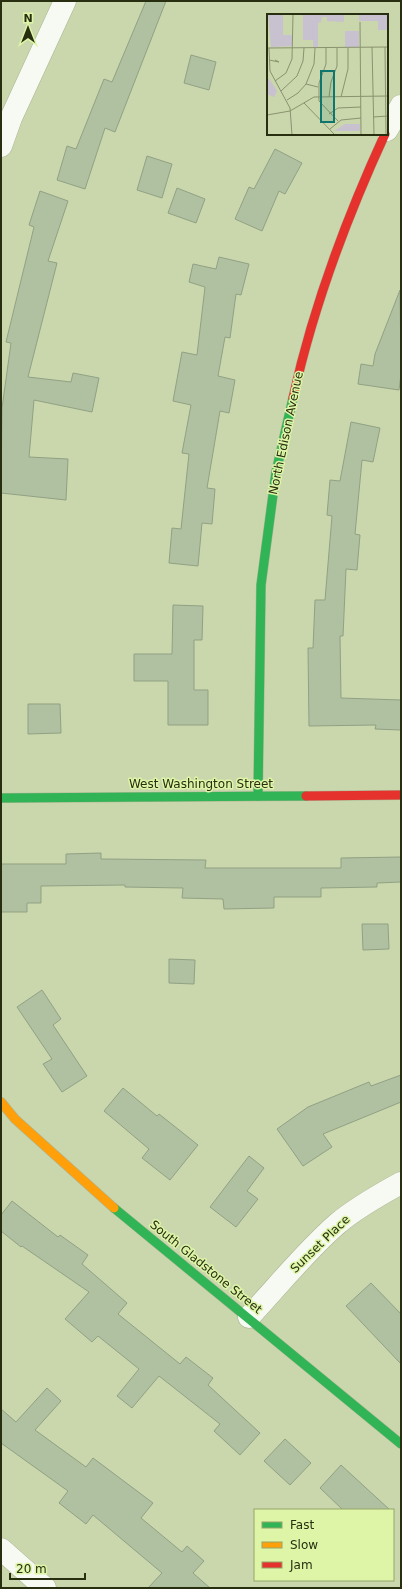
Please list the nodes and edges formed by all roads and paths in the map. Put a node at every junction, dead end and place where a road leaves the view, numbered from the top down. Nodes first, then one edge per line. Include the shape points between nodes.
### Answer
1 (65, 1) edge
2 (401, 106) edge
3 (388, 128) edge
4 (385, 135) edge
5 (1, 146) edge
6 (401, 795) edge
7 (258, 796) junction
8 (1, 798) edge
9 (1, 1102) edge
10 (401, 1183) edge
11 (249, 1317) junction
12 (401, 1444) edge
13 (1, 1549) edge
14 (45, 1588) edge

1 - 5 street via 11,118
2 - 3 street
4 - 7 street, North Edison Avenue via 365,178 321,294 303,352 276,472 261,585
6 - 7 street, West Washington Street
7 - 8 street, West Washington Street
9 - 11 street, South Gladstone Street via 15,1119 72,1173
10 - 11 street, Sunset Place via 375,1197 338,1224
11 - 12 street, South Gladstone Street
13 - 14 street

